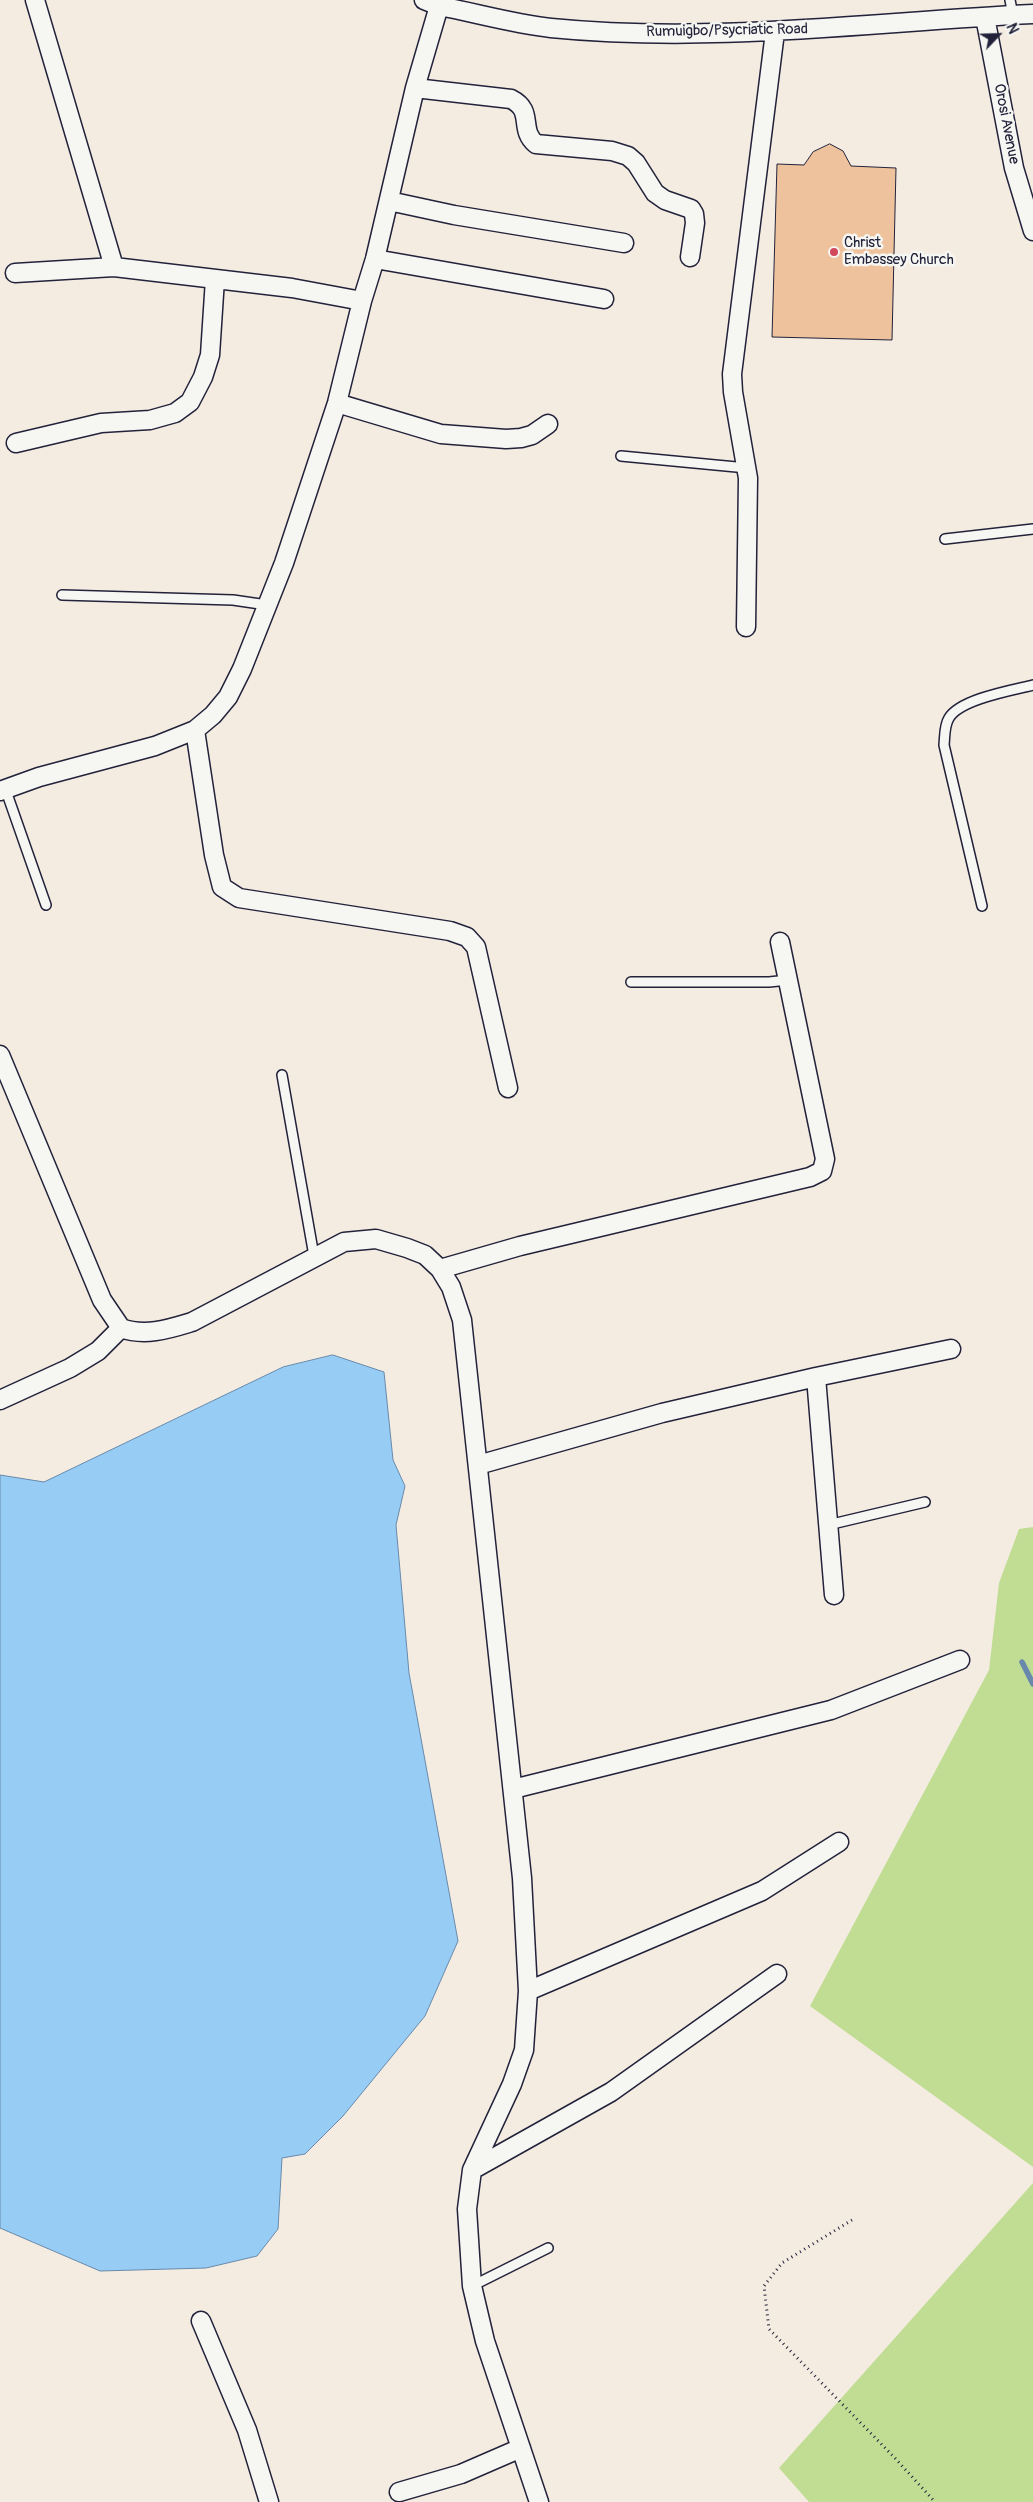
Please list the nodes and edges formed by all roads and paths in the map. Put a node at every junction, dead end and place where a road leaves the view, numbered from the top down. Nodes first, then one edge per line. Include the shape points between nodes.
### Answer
1 (35, 0) edge
2 (432, 3) edge
3 (1011, 8) edge
4 (1033, 14) edge
5 (985, 17) junction
6 (775, 32) junction
7 (415, 88) junction
8 (388, 201) junction
9 (1033, 231) edge
10 (624, 242) dead end
11 (690, 257) dead end
12 (376, 259) junction
13 (114, 267) junction
14 (14, 273) dead end
15 (215, 279) junction
16 (604, 299) dead end
17 (362, 301) junction
18 (337, 403) junction
19 (548, 424) dead end
20 (16, 443) dead end
21 (621, 456) dead end
22 (747, 468) junction
23 (1033, 529) edge
24 (945, 539) dead end
25 (62, 595) dead end
26 (268, 605) junction
27 (746, 627) dead end
28 (1033, 685) edge
29 (195, 730) junction
30 (3, 790) edge
31 (46, 905) dead end
32 (982, 906) dead end
33 (780, 942) dead end
34 (788, 980) junction
35 (632, 982) dead end
36 (0, 1055) edge
37 (282, 1075) dead end
38 (508, 1088) dead end
39 (314, 1256) junction
40 (440, 1269) junction
41 (121, 1328) junction
42 (952, 1349) dead end
43 (816, 1376) junction
44 (0, 1400) edge
45 (478, 1465) junction
46 (925, 1502) dead end
47 (828, 1525) junction
48 (834, 1595) dead end
49 (960, 1660) dead end
50 (513, 1789) junction
51 (839, 1842) dead end
52 (777, 1974) dead end
53 (528, 1991) junction
54 (472, 2170) junction
55 (852, 2220) dead end
56 (548, 2248) dead end
57 (472, 2286) junction
58 (201, 2320) dead end
59 (521, 2448) junction
60 (399, 2492) dead end
61 (269, 2502) edge
62 (539, 2502) edge
63 (935, 2502) edge

1 - 13 street
2 - 6 street, Rumuigbo/Psycriatic Road via 559,28 665,33
2 - 7 street
3 - 4 street, Rumuigbo/Psycriatic Road
3 - 5 street, Rumuigbo/Psycriatic Road
5 - 6 street, Rumuigbo/Psycriatic Road
5 - 9 street, Orosi Avenue via 1014,168
6 - 22 street via 732,374 732,392
7 - 8 street
7 - 11 street via 511,99 525,110 527,133 536,144 612,151 628,156 655,193 691,209 695,223
8 - 10 street
8 - 12 street
12 - 16 street
12 - 17 street
13 - 14 street
13 - 15 street
15 - 17 street
15 - 20 street via 210,355 190,402 175,413 150,420 101,423
17 - 18 street
18 - 19 street via 442,434 521,438
18 - 26 street
21 - 22 lane
22 - 27 street
23 - 24 lane
25 - 26 lane via 233,600
26 - 29 street via 228,697
28 - 32 lane via 974,701 950,716 945,726 944,745
29 - 30 street via 155,746
29 - 38 street via 222,887 239,898 413,925 467,937 476,947
30 - 31 lane
33 - 34 street
34 - 35 lane
34 - 40 street via 825,1159 819,1173 520,1246
36 - 41 street via 102,1300
37 - 39 lane
39 - 40 street via 344,1242 376,1239 425,1255
39 - 41 street via 192,1322 144,1333
40 - 45 street via 451,1287 462,1320
41 - 44 street via 98,1351 70,1368
42 - 43 street
43 - 45 street via 662,1413
43 - 47 street
45 - 50 street
46 - 47 lane
47 - 48 street
49 - 50 street via 831,1710
50 - 53 street
51 - 53 street via 762,1891
52 - 54 street via 611,2092
53 - 54 street via 524,2050 512,2084
54 - 57 street via 467,2209
55 - 63 path via 782,2263 764,2286 769,2329
56 - 57 lane
57 - 59 street via 485,2340
58 - 61 street via 247,2430
59 - 60 street via 461,2474
59 - 62 street

